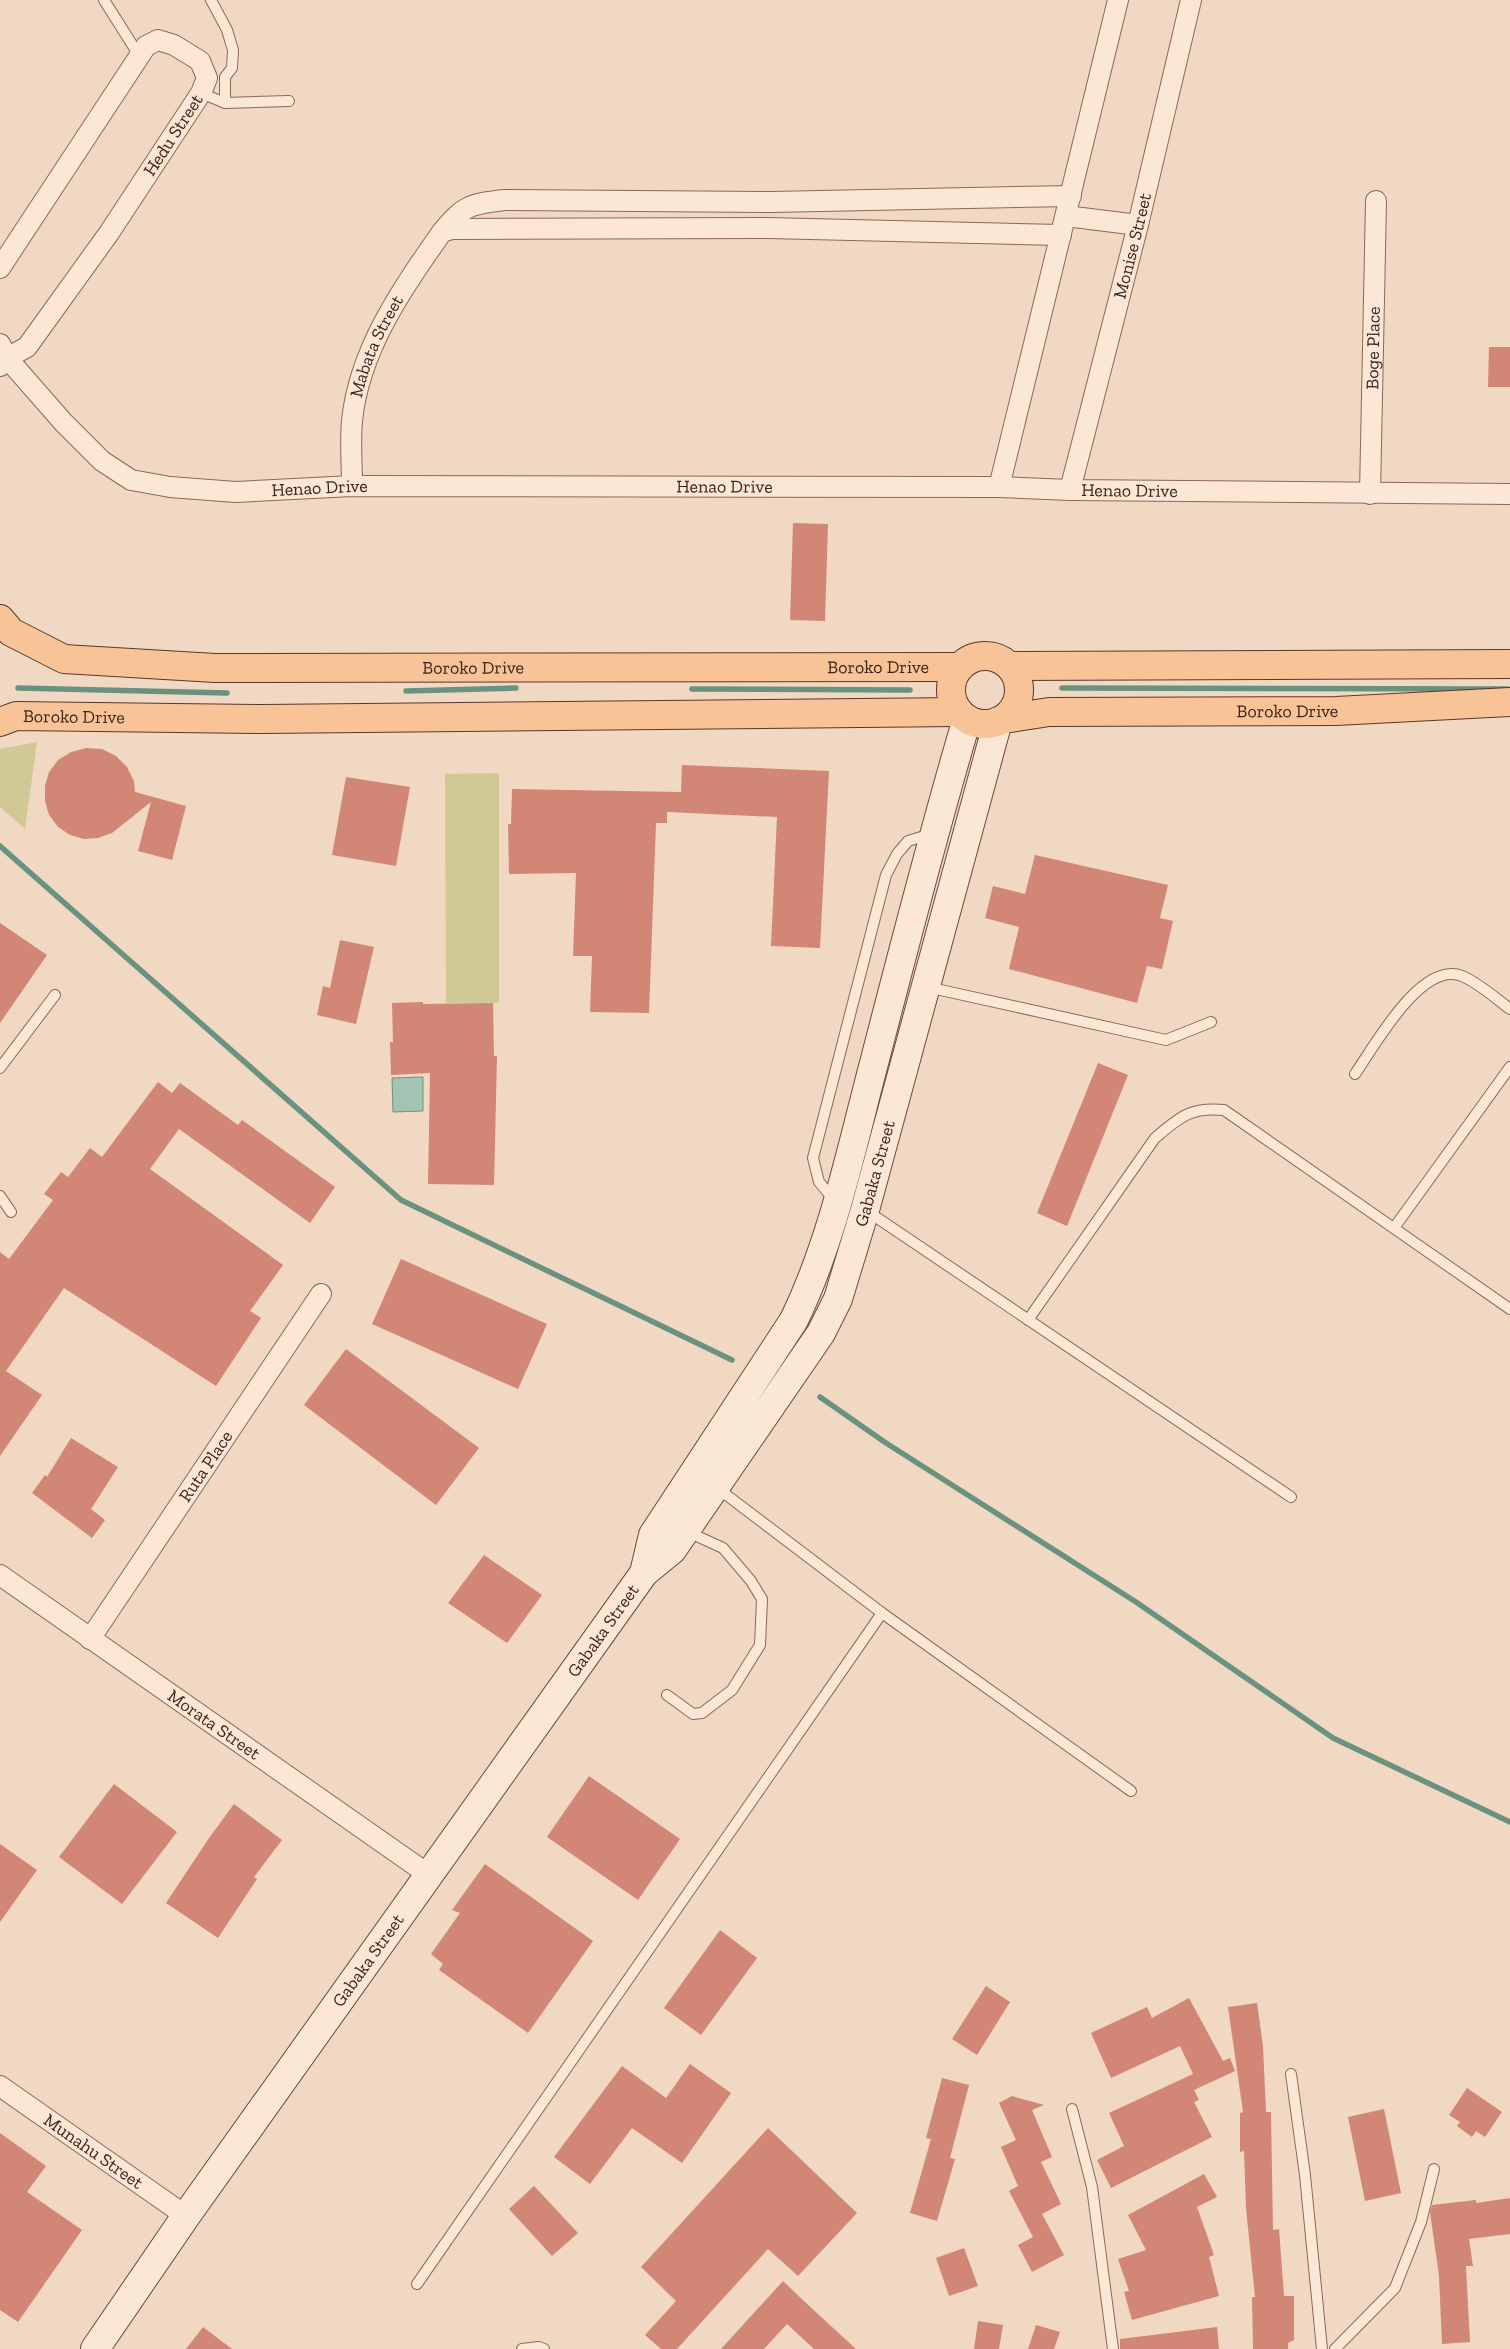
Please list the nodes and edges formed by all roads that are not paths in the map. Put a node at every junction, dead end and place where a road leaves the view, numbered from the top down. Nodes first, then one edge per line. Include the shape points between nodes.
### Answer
1 (104, 0) edge
2 (211, 0) edge
3 (1118, 0) edge
4 (1191, 0) edge
5 (140, 57) junction
6 (201, 93) junction
7 (289, 101) dead end
8 (225, 103) junction
9 (1071, 196) junction
10 (1376, 202) dead end
11 (1138, 225) junction
12 (1064, 226) junction
13 (447, 231) junction
14 (0, 268) edge
15 (2, 356) edge
16 (352, 486) junction
17 (999, 487) junction
18 (1070, 490) junction
19 (1370, 494) junction
20 (1510, 494) edge
21 (0, 619) edge
22 (1510, 664) edge
23 (1010, 666) junction
24 (960, 667) junction
25 (1510, 702) edge
26 (963, 715) junction
27 (1001, 720) junction
28 (0, 722) edge
29 (934, 833) junction
30 (926, 986) junction
31 (55, 995) dead end
32 (1510, 1009) edge
33 (1211, 1022) dead end
34 (1510, 1067) edge
35 (0, 1068) edge
36 (1355, 1074) dead end
37 (0, 1196) edge
38 (851, 1207) junction
39 (11, 1212) dead end
40 (1394, 1228) junction
41 (321, 1294) dead end
42 (1510, 1309) edge
43 (1028, 1320) junction
44 (716, 1486) junction
45 (1291, 1497) dead end
46 (685, 1530) junction
47 (644, 1573) junction
48 (0, 1575) edge
49 (882, 1613) junction
50 (90, 1639) junction
51 (667, 1695) dead end
52 (1132, 1791) dead end
53 (429, 1875) junction
54 (1291, 2074) dead end
55 (0, 2086) edge
56 (1072, 2109) dead end
57 (1434, 2168) dead end
58 (186, 2216) junction
59 (416, 2284) dead end
60 (94, 2349) edge
61 (522, 2349) edge
62 (544, 2349) edge
63 (1113, 2349) edge
64 (1322, 2349) edge
65 (1335, 2349) edge

1 - 5 lane
2 - 8 lane via 227,30 233,50 232,68 225,77
3 - 9 street
4 - 11 street, Monise Street
5 - 6 street, Hedu Street via 146,46 158,40 174,45 200,62 206,78
5 - 14 street, Hedu Street
6 - 8 lane
6 - 15 street, Hedu Street via 109,233 27,347
7 - 8 lane
9 - 12 street
9 - 13 street, Mabata Street via 771,202 505,200 481,203 459,212
10 - 19 street, Boge Place
11 - 12 street
11 - 18 street, Monise Street
12 - 13 street
12 - 17 street
13 - 16 street, Mabata Street via 387,313 360,380 352,421
15 - 16 street, Henao Drive via 102,461 131,480 170,487 236,492
16 - 17 street, Henao Drive
17 - 18 street, Henao Drive
18 - 19 street, Henao Drive
19 - 20 street, Henao Drive
21 - 24 main road, Boroko Drive via 11,632 64,659 215,668
22 - 23 main road
23 - 24 main road via 996,658 979,656
23 - 27 main road via 1019,689 1015,706
24 - 26 main road via 951,690 953,701
25 - 27 main road, Boroko Drive via 1336,711 1049,712
26 - 27 main road via 982,724
26 - 28 main road, Boroko Drive via 263,719 16,716
26 - 29 street, Gabaka Street
27 - 30 street, Gabaka Street
29 - 38 street, Gabaka Street
29 - 38 lane via 908,842 886,875 813,1158 819,1182
30 - 33 lane via 1166,1040
30 - 38 street, Gabaka Street
31 - 35 lane
32 - 36 lane via 1462,976 1448,973 1434,978 1408,1000
34 - 40 lane
37 - 39 lane
38 - 43 lane
38 - 44 street, Gabaka Street via 838,1298 821,1333
38 - 47 street, Gabaka Street via 794,1320 654,1535
40 - 42 lane
40 - 43 lane via 1224,1110 1196,1110 1181,1116 1156,1138
41 - 50 street, Ruta Place
43 - 45 lane
44 - 46 street, Gabaka Street
44 - 49 lane
46 - 47 street, Gabaka Street via 672,1550
46 - 51 lane via 723,1548 751,1581 762,1599 760,1644 732,1690 702,1713 692,1714
47 - 53 street, Gabaka Street
48 - 50 street, Morata Street
49 - 52 lane
49 - 59 lane
50 - 53 street, Morata Street
53 - 58 street, Gabaka Street
54 - 64 lane via 1305,2175
55 - 58 street, Munahu Street
56 - 63 lane via 1092,2187
57 - 65 lane via 1421,2222 1395,2288
58 - 60 street, Gabaka Street
61 - 62 lane

